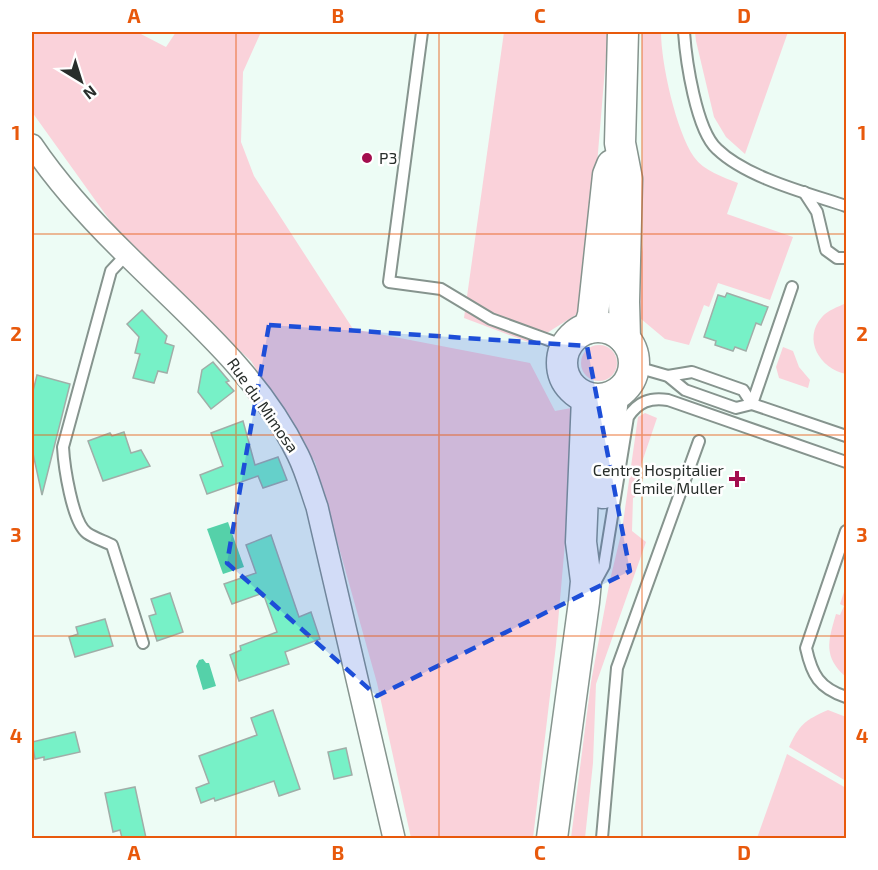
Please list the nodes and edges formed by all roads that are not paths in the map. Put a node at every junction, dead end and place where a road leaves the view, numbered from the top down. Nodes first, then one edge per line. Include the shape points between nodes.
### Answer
1 (422, 32) edge
2 (623, 32) edge
3 (684, 32) edge
4 (620, 143) junction
5 (32, 145) edge
6 (804, 192) junction
7 (846, 206) edge
8 (126, 255) junction
9 (846, 258) edge
10 (792, 287) dead end
11 (589, 328) junction
12 (625, 339) junction
13 (566, 348) junction
14 (634, 371) junction
15 (668, 376) junction
16 (600, 397) junction
17 (752, 404) junction
18 (846, 436) edge
19 (699, 441) dead end
20 (846, 462) edge
21 (846, 531) edge
22 (585, 591) junction
23 (143, 643) dead end
24 (846, 696) edge
25 (394, 838) edge
26 (552, 838) edge
27 (602, 838) edge

1 - 13 lane via 389,282 441,289 491,319
2 - 4 main road
3 - 6 lane via 694,97 710,141 742,166
4 - 11 main road via 608,176
4 - 12 main road via 627,179
5 - 8 street, Rue du Mimosa via 54,177
6 - 7 lane
6 - 9 lane via 817,212 826,250 837,258
8 - 23 lane via 111,272 63,447 64,471 75,512 85,531 112,545
8 - 25 street, Rue du Mimosa via 236,362 299,456 316,507
10 - 17 lane
11 - 12 main road via 609,329
11 - 13 main road via 579,332
12 - 14 main road via 631,349
13 - 16 main road via 562,358 570,387
14 - 15 lane
14 - 16 main road via 622,390
15 - 17 lane via 685,390 736,408
15 - 17 lane via 692,372 742,390
16 - 22 main road via 598,543
17 - 18 lane
19 - 27 lane via 617,668
20 - 22 lane via 668,400 644,401 628,417 604,566
21 - 24 lane via 806,648 824,687
22 - 26 main road

